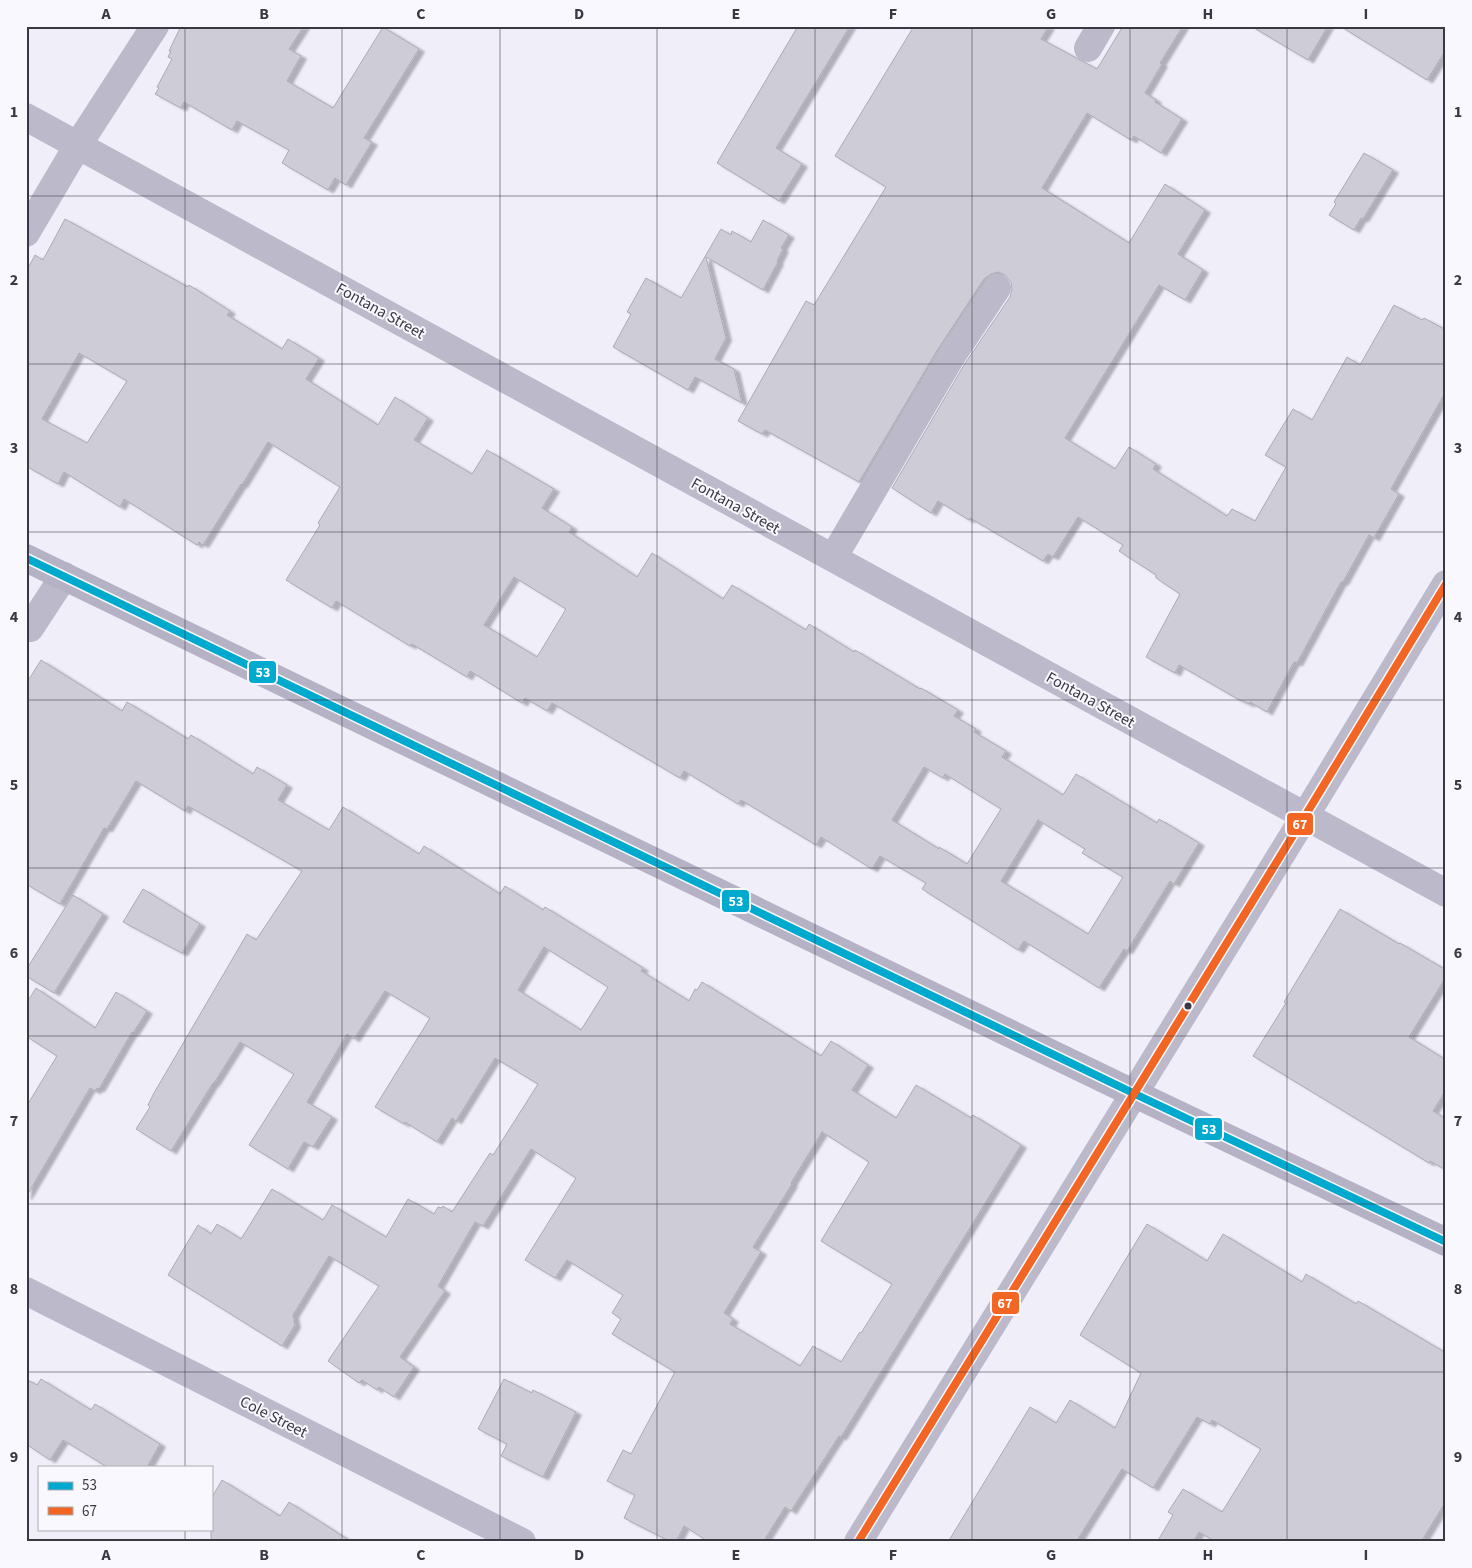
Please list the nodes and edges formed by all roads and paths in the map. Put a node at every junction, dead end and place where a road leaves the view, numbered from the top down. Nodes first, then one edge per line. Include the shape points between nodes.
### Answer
1 (155, 26) edge
2 (26, 117) edge
3 (78, 145) junction
4 (26, 233) edge
5 (997, 288) dead end
6 (26, 558) edge
7 (833, 558) junction
8 (64, 576) junction
9 (1446, 584) edge
10 (30, 628) dead end
11 (1305, 816) junction
12 (1446, 893) edge
13 (1133, 1093) junction
14 (1446, 1242) edge
15 (26, 1291) edge
16 (522, 1542) edge
17 (858, 1542) edge

1 - 3 street
2 - 3 street, Fontana Street
3 - 4 street
3 - 7 street, Fontana Street
5 - 7 street via 951,357
6 - 8 main road
7 - 11 street, Fontana Street
8 - 10 street
8 - 13 main road
9 - 11 street
11 - 12 street, Fontana Street
11 - 13 street
13 - 14 main road
13 - 17 street
15 - 16 street, Cole Street

